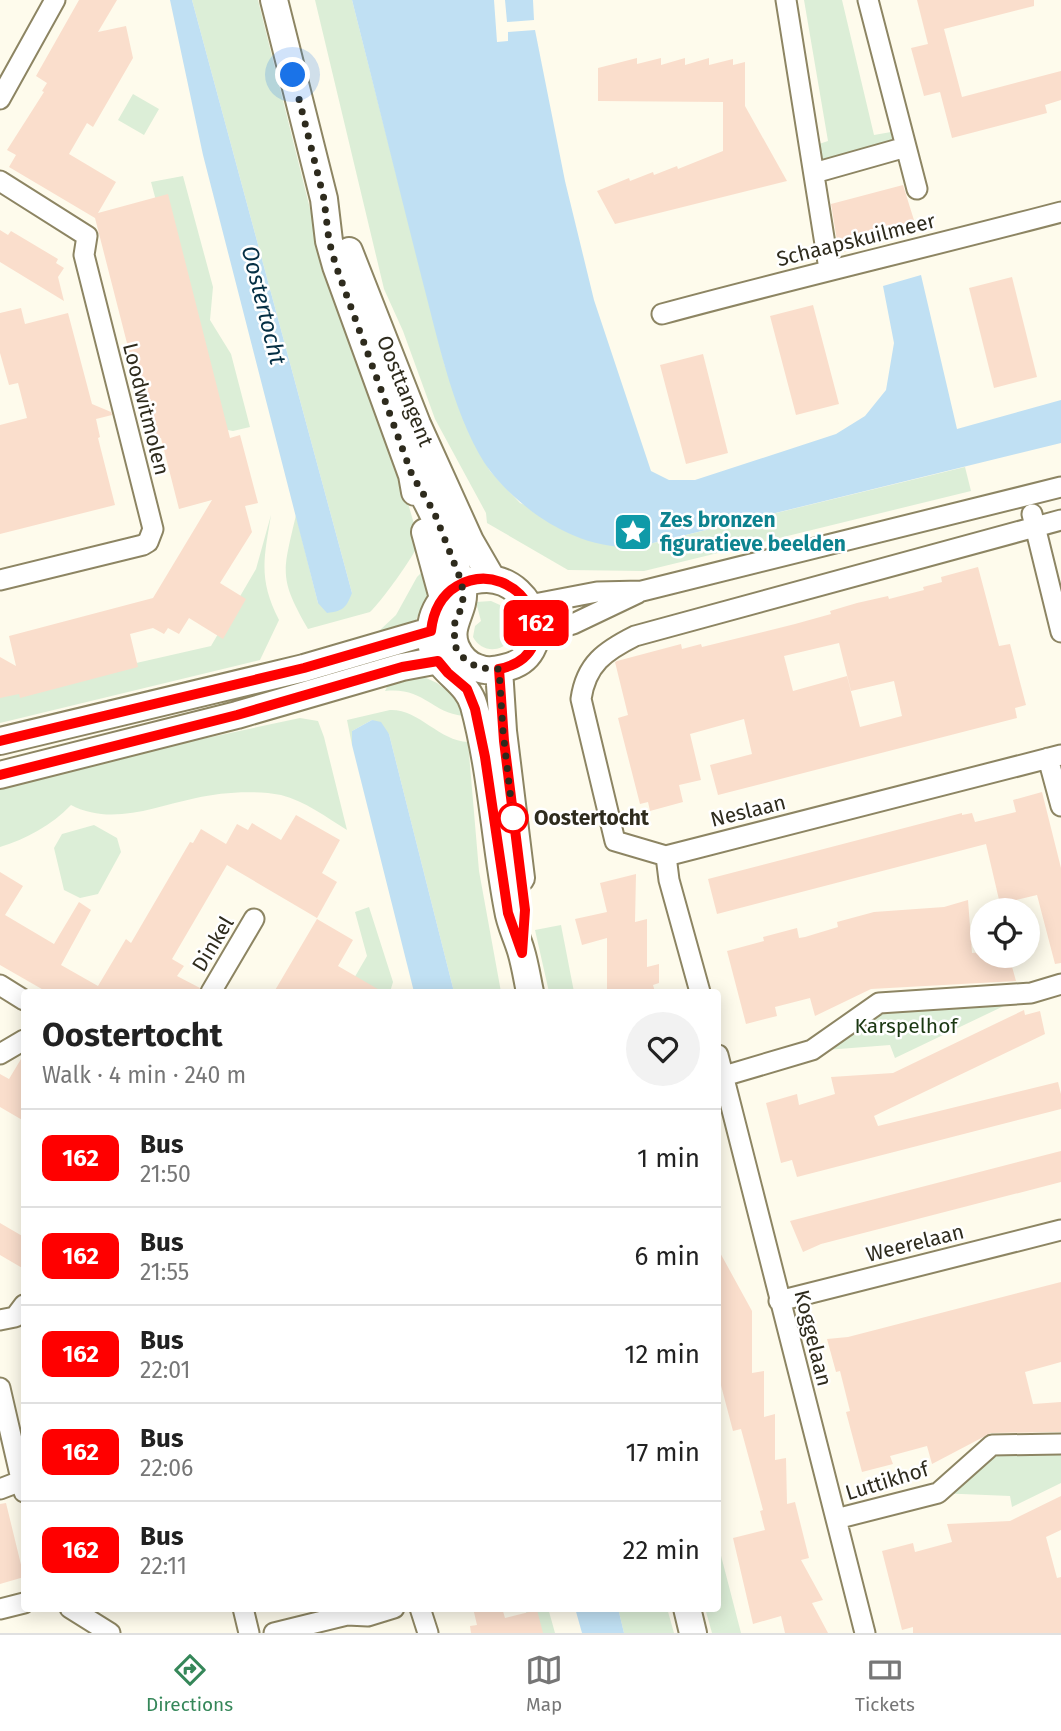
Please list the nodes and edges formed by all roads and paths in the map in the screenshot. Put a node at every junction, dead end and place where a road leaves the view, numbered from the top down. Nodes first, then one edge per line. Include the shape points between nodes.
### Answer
1 (55, 0) edge
2 (274, 0) edge
3 (786, 0) edge
4 (868, 0) edge
5 (0, 99) edge
6 (906, 147) junction
7 (814, 173) junction
8 (0, 181) edge
9 (917, 188) dead end
10 (324, 199) junction
11 (1061, 212) edge
12 (829, 269) junction
13 (662, 314) dead end
14 (1061, 487) edge
15 (1027, 497) junction
16 (1061, 520) edge
17 (1035, 526) junction
18 (492, 579) junction
19 (0, 580) edge
20 (453, 591) junction
21 (642, 591) junction
22 (529, 605) junction
23 (431, 631) junction
24 (1061, 632) edge
25 (537, 635) junction
26 (449, 658) junction
27 (499, 669) junction
28 (0, 741) edge
29 (1055, 757) edge
30 (0, 775) edge
31 (1061, 806) edge
32 (666, 856) junction
33 (254, 919) dead end
34 (522, 953) junction
35 (1061, 984) edge
36 (0, 985) edge
37 (213, 989) edge
38 (529, 989) edge
39 (699, 989) edge
40 (21, 996) edge
41 (21, 1042) edge
42 (0, 1054) edge
43 (721, 1068) edge
44 (723, 1076) junction
45 (1061, 1230) edge
46 (779, 1301) junction
47 (21, 1309) edge
48 (0, 1320) edge
49 (0, 1388) edge
50 (1061, 1444) edge
51 (21, 1477) edge
52 (21, 1486) edge
53 (0, 1489) edge
54 (836, 1519) junction
55 (21, 1604) edge
56 (0, 1609) edge
57 (76, 1612) edge
58 (244, 1612) edge
59 (381, 1612) edge
60 (421, 1612) edge
61 (688, 1612) edge
62 (110, 1633) edge
63 (249, 1633) edge
64 (274, 1633) edge
65 (428, 1633) edge
66 (693, 1633) edge
67 (865, 1633) edge

1 - 5 street
2 - 10 main road, Oosttangent
3 - 7 street
4 - 6 street
6 - 7 street
6 - 9 street
7 - 12 street
8 - 19 street, Loodwitmolen via 87,236 85,256 153,529 143,545
10 - 18 main road, Oosttangent via 342,233 417,424
10 - 20 main road, Oosttangent via 336,266 412,475 434,512
11 - 12 street, Schaapskuilmeer
12 - 13 street, Schaapskuilmeer
14 - 15 street
15 - 17 street
15 - 21 street
16 - 17 street
17 - 24 street
17 - 32 street via 635,636 609,649 588,672 582,699 615,841
18 - 20 main road via 477,579
18 - 22 main road via 513,589
20 - 23 main road via 436,608
20 - 26 main road via 463,604
21 - 22 street via 597,592
21 - 25 street via 573,624
22 - 25 main road
23 - 26 main road via 433,649
23 - 28 main road via 304,668
25 - 27 main road via 527,655
26 - 27 main road via 478,668
26 - 30 main road
26 - 34 main road via 448,673 467,689 475,709 508,913
27 - 34 main road via 525,910
29 - 31 street
29 - 32 street, Neslaan
32 - 39 street
33 - 37 street, Dinkel
34 - 38 main road
35 - 44 street via 1031,993 879,1003 812,1050
36 - 40 street
41 - 42 street
43 - 44 street, Koggelaan
44 - 46 street, Koggelaan
45 - 46 street, Weerelaan
46 - 54 street, Koggelaan
47 - 48 street via 15,1317
49 - 51 street
50 - 54 street, Luttikhof via 992,1445 937,1493
52 - 53 street
54 - 67 street, Koggelaan
55 - 56 street
57 - 62 street
58 - 63 street
59 - 64 street via 347,1615
60 - 65 street
61 - 66 main road

